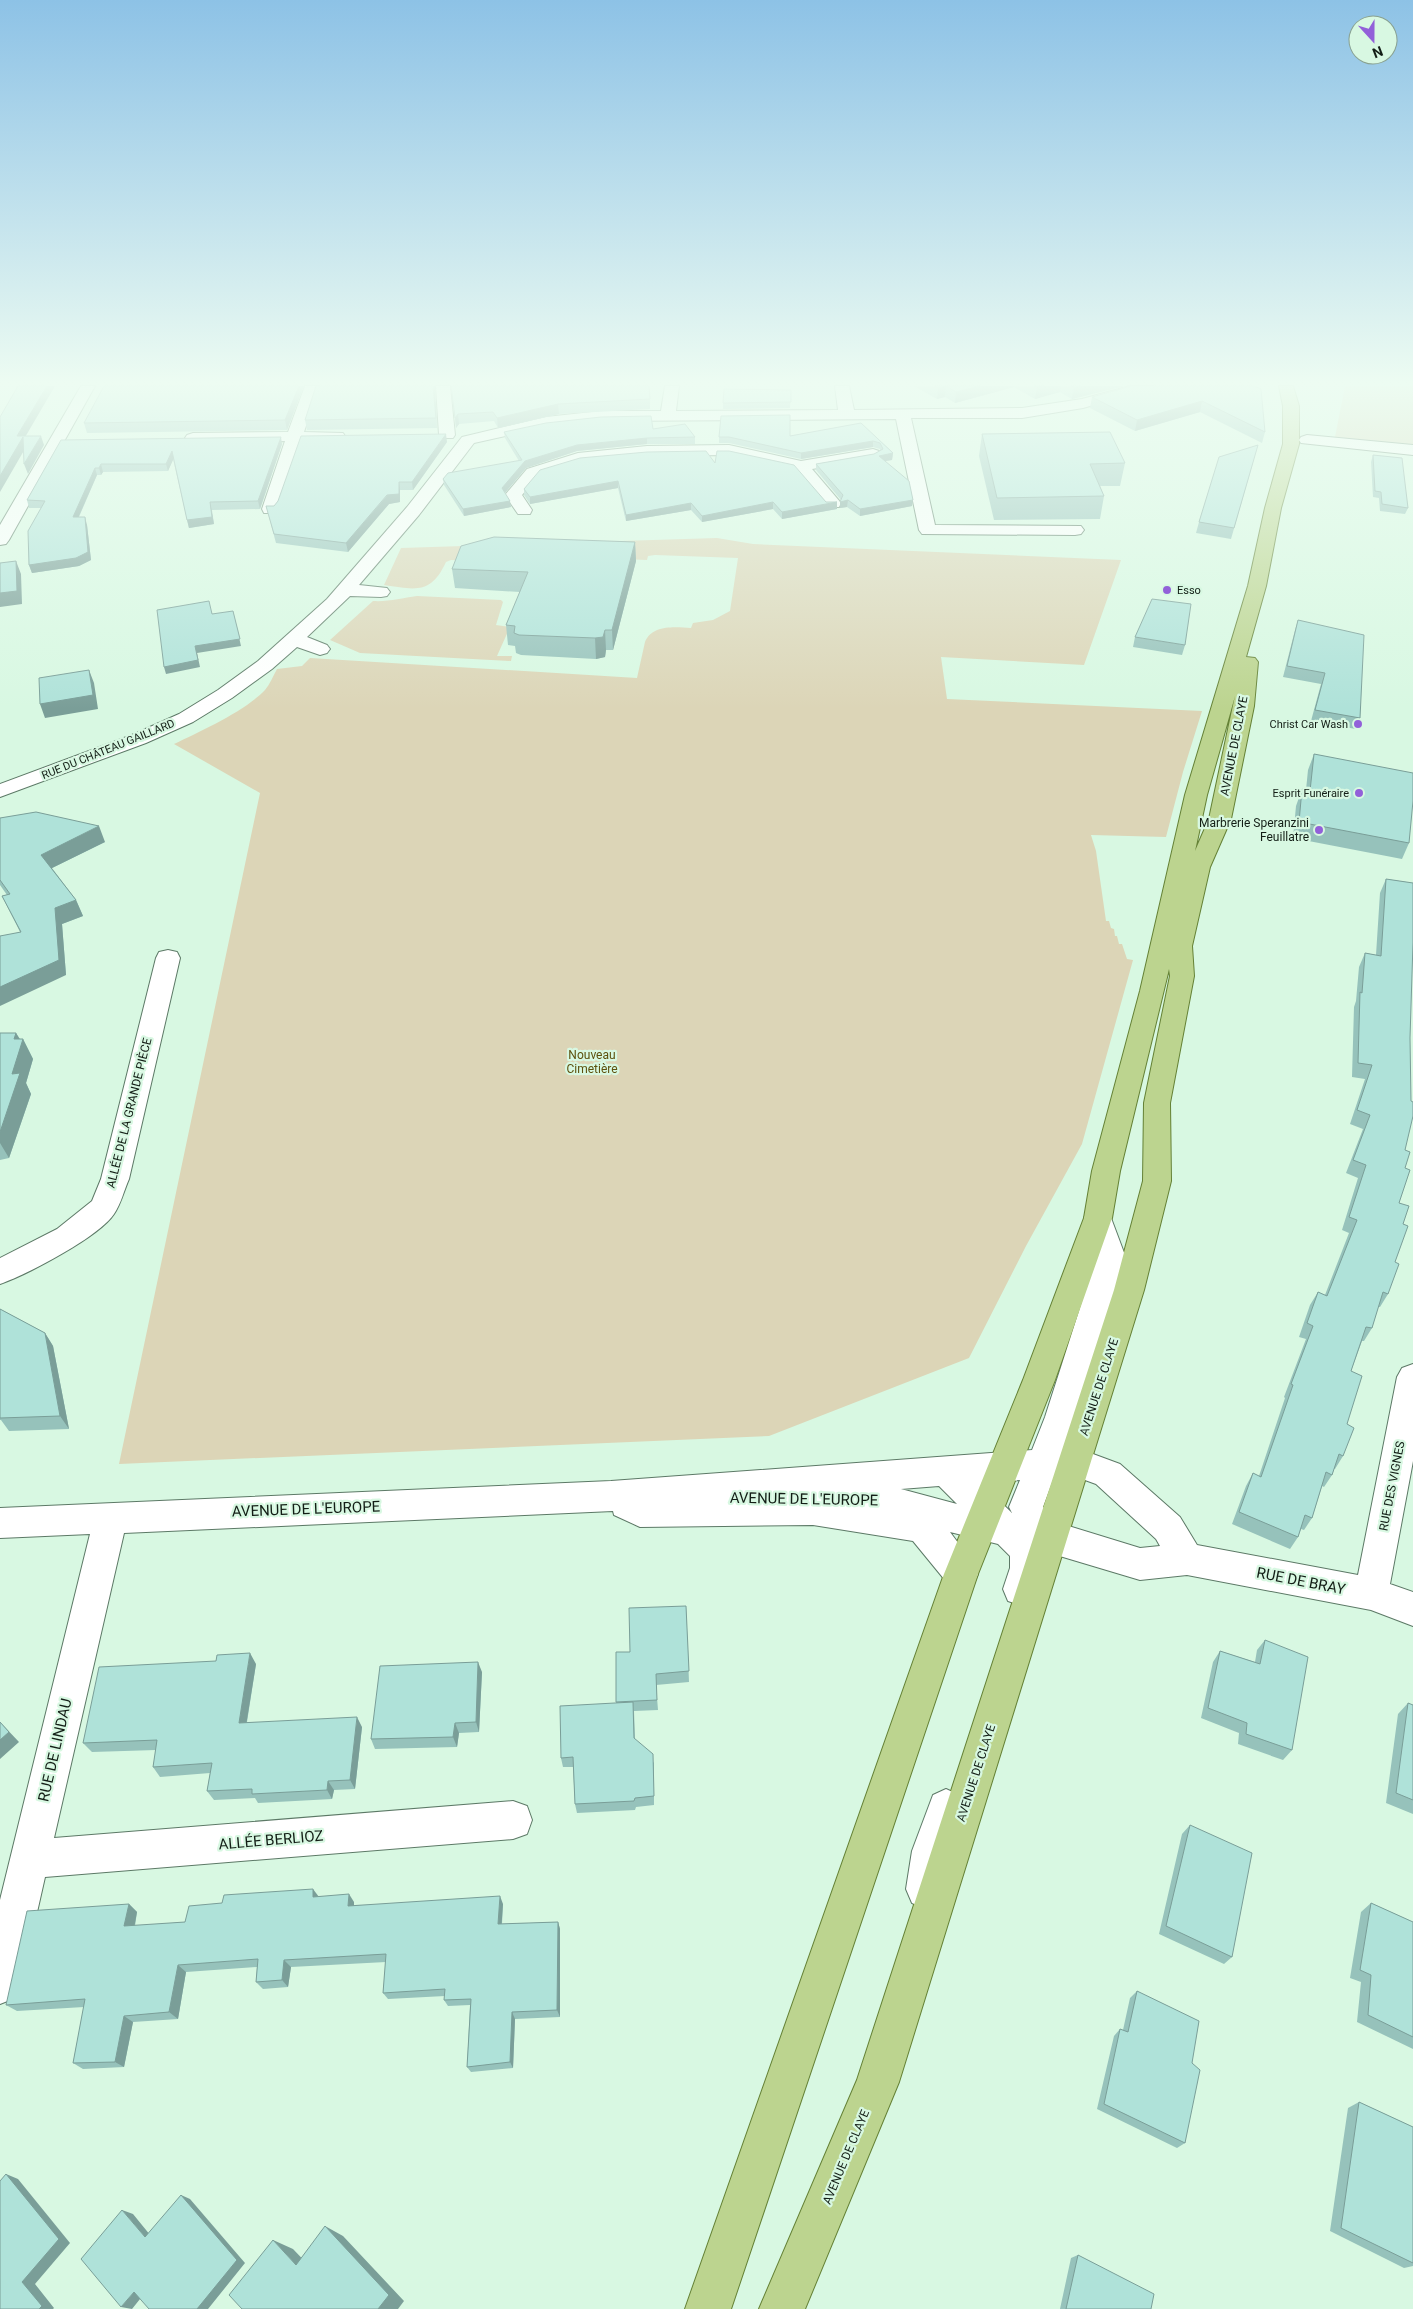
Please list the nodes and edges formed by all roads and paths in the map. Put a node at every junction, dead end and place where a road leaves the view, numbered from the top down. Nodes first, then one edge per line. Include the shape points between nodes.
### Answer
1 (26, 494) edge
2 (275, 494) edge
3 (426, 494) edge
4 (514, 494) edge
5 (825, 494) edge
6 (920, 494) edge
7 (1277, 494) edge
8 (1290, 494) edge
9 (833, 503) edge
10 (270, 509) edge
11 (524, 510) dead end
12 (1075, 530) dead end
13 (0, 540) edge
14 (345, 590) junction
15 (381, 592) dead end
16 (296, 639) junction
17 (320, 649) dead end
18 (1226, 693) junction
19 (1229, 771) junction
20 (0, 792) edge
21 (168, 958) dead end
22 (1098, 1218) junction
23 (0, 1272) edge
24 (1413, 1377) edge
25 (1074, 1461) junction
26 (1043, 1464) junction
27 (1002, 1467) junction
28 (946, 1471) junction
29 (611, 1496) junction
30 (111, 1517) junction
31 (992, 1522) junction
32 (0, 1523) edge
33 (1052, 1537) junction
34 (1188, 1559) junction
35 (961, 1574) junction
36 (1371, 1594) junction
37 (1413, 1610) edge
38 (513, 1820) dead end
39 (29, 1859) junction
40 (915, 1967) junction
41 (0, 1983) edge
42 (708, 2309) edge
43 (782, 2309) edge

1 - 13 street
2 - 10 street
3 - 14 street, RUE DU CHÂTEAU GAILLARD
4 - 11 street
5 - 9 street
6 - 12 street via 928,530
7 - 18 main road, AVENUE DE CLAYE via 1257,586
8 - 19 main road, AVENUE DE CLAYE via 1247,664 1244,706
14 - 15 street
14 - 16 street, RUE DU CHÂTEAU GAILLARD
16 - 17 street
16 - 20 street, RUE DU CHÂTEAU GAILLARD via 225,694 186,718
18 - 19 street via 1236,700 1222,758
18 - 22 main road, AVENUE DE CLAYE via 1196,795 1152,991 1106,1171
19 - 25 main road, AVENUE DE CLAYE via 1220,819 1199,867 1180,946 1182,976 1157,1103 1157,1181 1129,1290
21 - 23 street, ALLÉE DE LA GRANDE PIÈCE via 115,1179 103,1208 67,1238
22 - 26 street via 1111,1258 1062,1417
22 - 27 main road, AVENUE DE CLAYE via 1039,1380
24 - 36 street, RUE DES VIGNES
25 - 26 street
25 - 33 main road, AVENUE DE CLAYE
25 - 34 street via 1108,1474 1168,1528
26 - 27 street
26 - 33 street via 1026,1506 1031,1518
27 - 28 street, AVENUE DE L'EUROPE
27 - 31 main road, AVENUE DE CLAYE
28 - 29 street, AVENUE DE L'EUROPE
28 - 31 street
29 - 30 street, AVENUE DE L'EUROPE
29 - 31 street, AVENUE DE L'EUROPE via 866,1498
29 - 35 street, AVENUE DE L'EUROPE via 640,1512 813,1510 922,1527
30 - 32 street, AVENUE DE L'EUROPE
30 - 39 street, RUE DE LINDAU
31 - 33 street, AVENUE DE L'EUROPE
31 - 35 main road, AVENUE DE CLAYE
31 - 40 street via 1024,1547 1029,1556 1028,1565 931,1851
33 - 34 street, RUE DE BRAY via 1140,1564
33 - 40 main road, AVENUE DE CLAYE
34 - 36 street, RUE DE BRAY
35 - 42 main road, AVENUE DE CLAYE
36 - 37 street, RUE DE BRAY
38 - 39 street, ALLÉE BERLIOZ
39 - 41 street, RUE DE LINDAU
40 - 43 main road, AVENUE DE CLAYE via 878,2082

